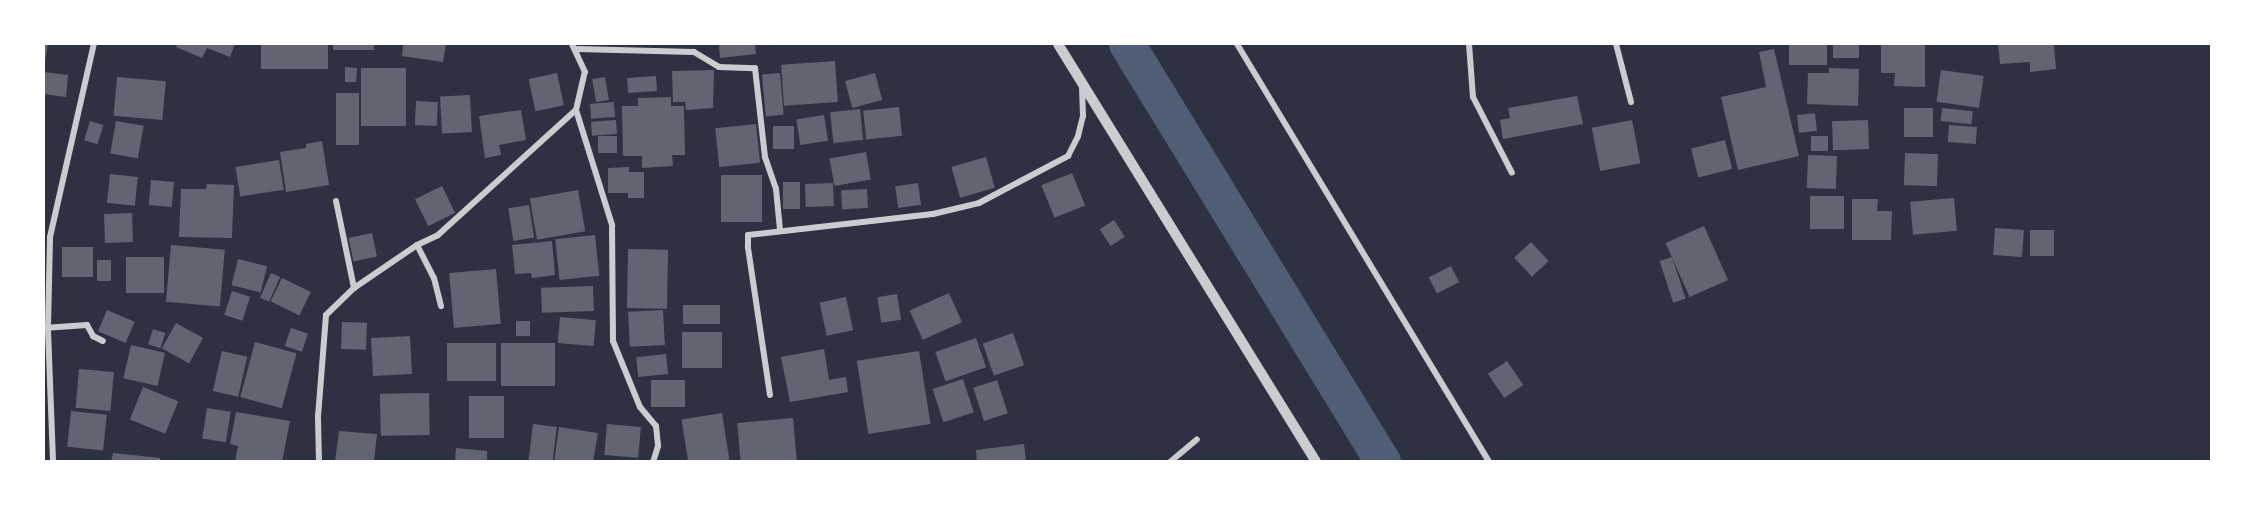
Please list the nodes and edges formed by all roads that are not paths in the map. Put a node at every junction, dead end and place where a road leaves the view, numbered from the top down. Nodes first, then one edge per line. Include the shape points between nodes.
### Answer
1 (94, 44) edge
2 (1058, 44) edge
3 (1237, 44) edge
4 (1469, 44) edge
5 (1616, 44) edge
6 (574, 46) edge
7 (1082, 82) junction
8 (1630, 102) dead end
9 (576, 110) junction
10 (1512, 173) dead end
11 (336, 201) dead end
12 (780, 230) junction
13 (417, 245) junction
14 (354, 288) junction
15 (441, 306) dead end
16 (46, 327) edge
17 (103, 341) dead end
18 (770, 395) dead end
19 (1197, 439) dead end
20 (53, 460) edge
21 (319, 462) edge
22 (653, 462) edge
23 (1170, 462) edge
24 (1316, 462) edge
25 (1490, 462) edge

1 - 16 street via 50,237
2 - 7 street
3 - 25 street
4 - 10 street via 1473,97
5 - 8 street
6 - 9 street via 585,72
6 - 12 street via 694,51 719,67 755,68 765,157 776,189
7 - 12 street via 1083,116 1068,156 979,203 933,214
7 - 24 street
9 - 13 street via 438,235
9 - 22 street via 614,235 613,341 640,406 656,426 658,446
11 - 14 street
12 - 18 street via 748,235
13 - 14 street
13 - 15 street via 434,278
14 - 21 street via 326,315 318,417
16 - 17 street via 87,325 93,336
16 - 20 street
19 - 23 street

